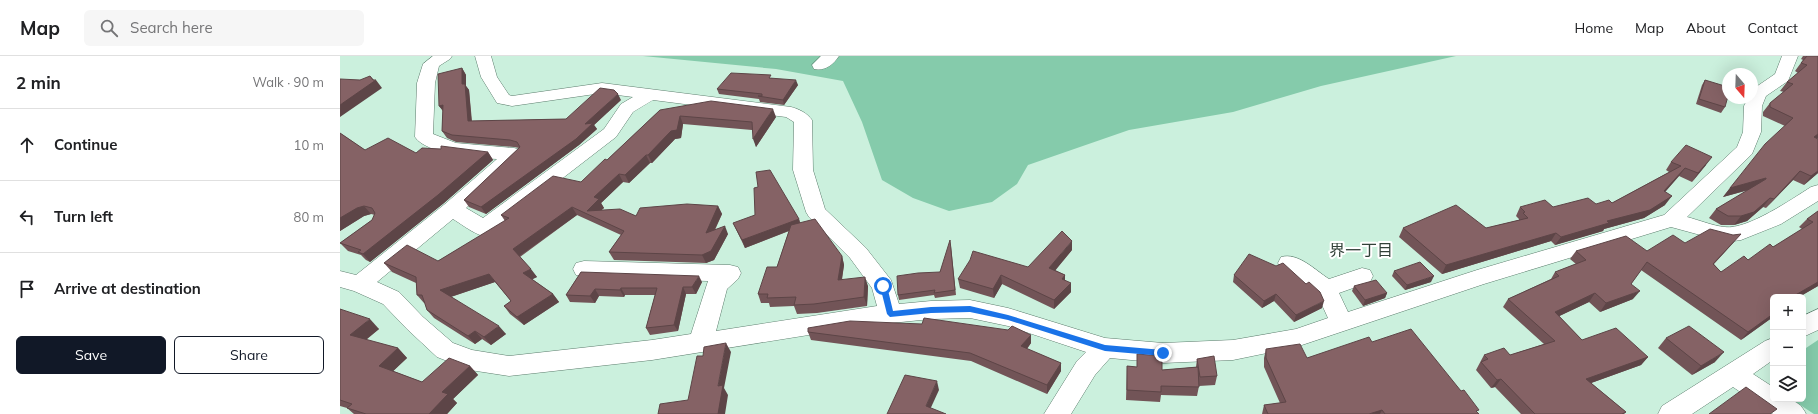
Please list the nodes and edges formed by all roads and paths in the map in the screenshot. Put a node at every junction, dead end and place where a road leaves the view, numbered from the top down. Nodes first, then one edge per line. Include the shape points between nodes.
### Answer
1 (444, 56) edge
2 (483, 56) edge
3 (1790, 56) edge
4 (650, 94) junction
5 (1818, 192) edge
6 (452, 209) junction
7 (1671, 220) junction
8 (1289, 263) dead end
9 (584, 269) dead end
10 (1362, 276) dead end
11 (350, 282) edge
12 (1326, 289) junction
13 (890, 314) junction
14 (1818, 318) edge
15 (1342, 323) junction
16 (1806, 326) edge
17 (701, 342) junction
18 (1105, 348) junction
19 (1770, 350) edge
20 (1734, 374) junction
21 (1057, 414) edge
22 (1671, 414) edge
23 (1793, 414) edge

1 - 6 street via 431,64 426,83 424,136 452,147 514,154
2 - 4 street via 489,77 503,99 530,100 602,88
3 - 7 street via 1782,77 1759,93 1753,106 1752,132 1745,150
4 - 6 street via 628,108 610,134 487,229
4 - 13 street via 791,112 803,120 803,170 816,212 858,253 883,286
5 - 7 street via 1774,219 1741,233 1726,235
6 - 11 street
7 - 15 street via 1477,278
8 - 12 street
9 - 17 street via 730,273 717,285
10 - 12 street
11 - 17 street via 391,298 445,350 470,360 509,366
12 - 15 street
13 - 17 street
13 - 18 street via 970,309 1008,317
14 - 16 street
15 - 18 street via 1296,338 1233,350 1163,353
18 - 21 street via 1086,368
19 - 20 street
20 - 22 street
20 - 23 street

